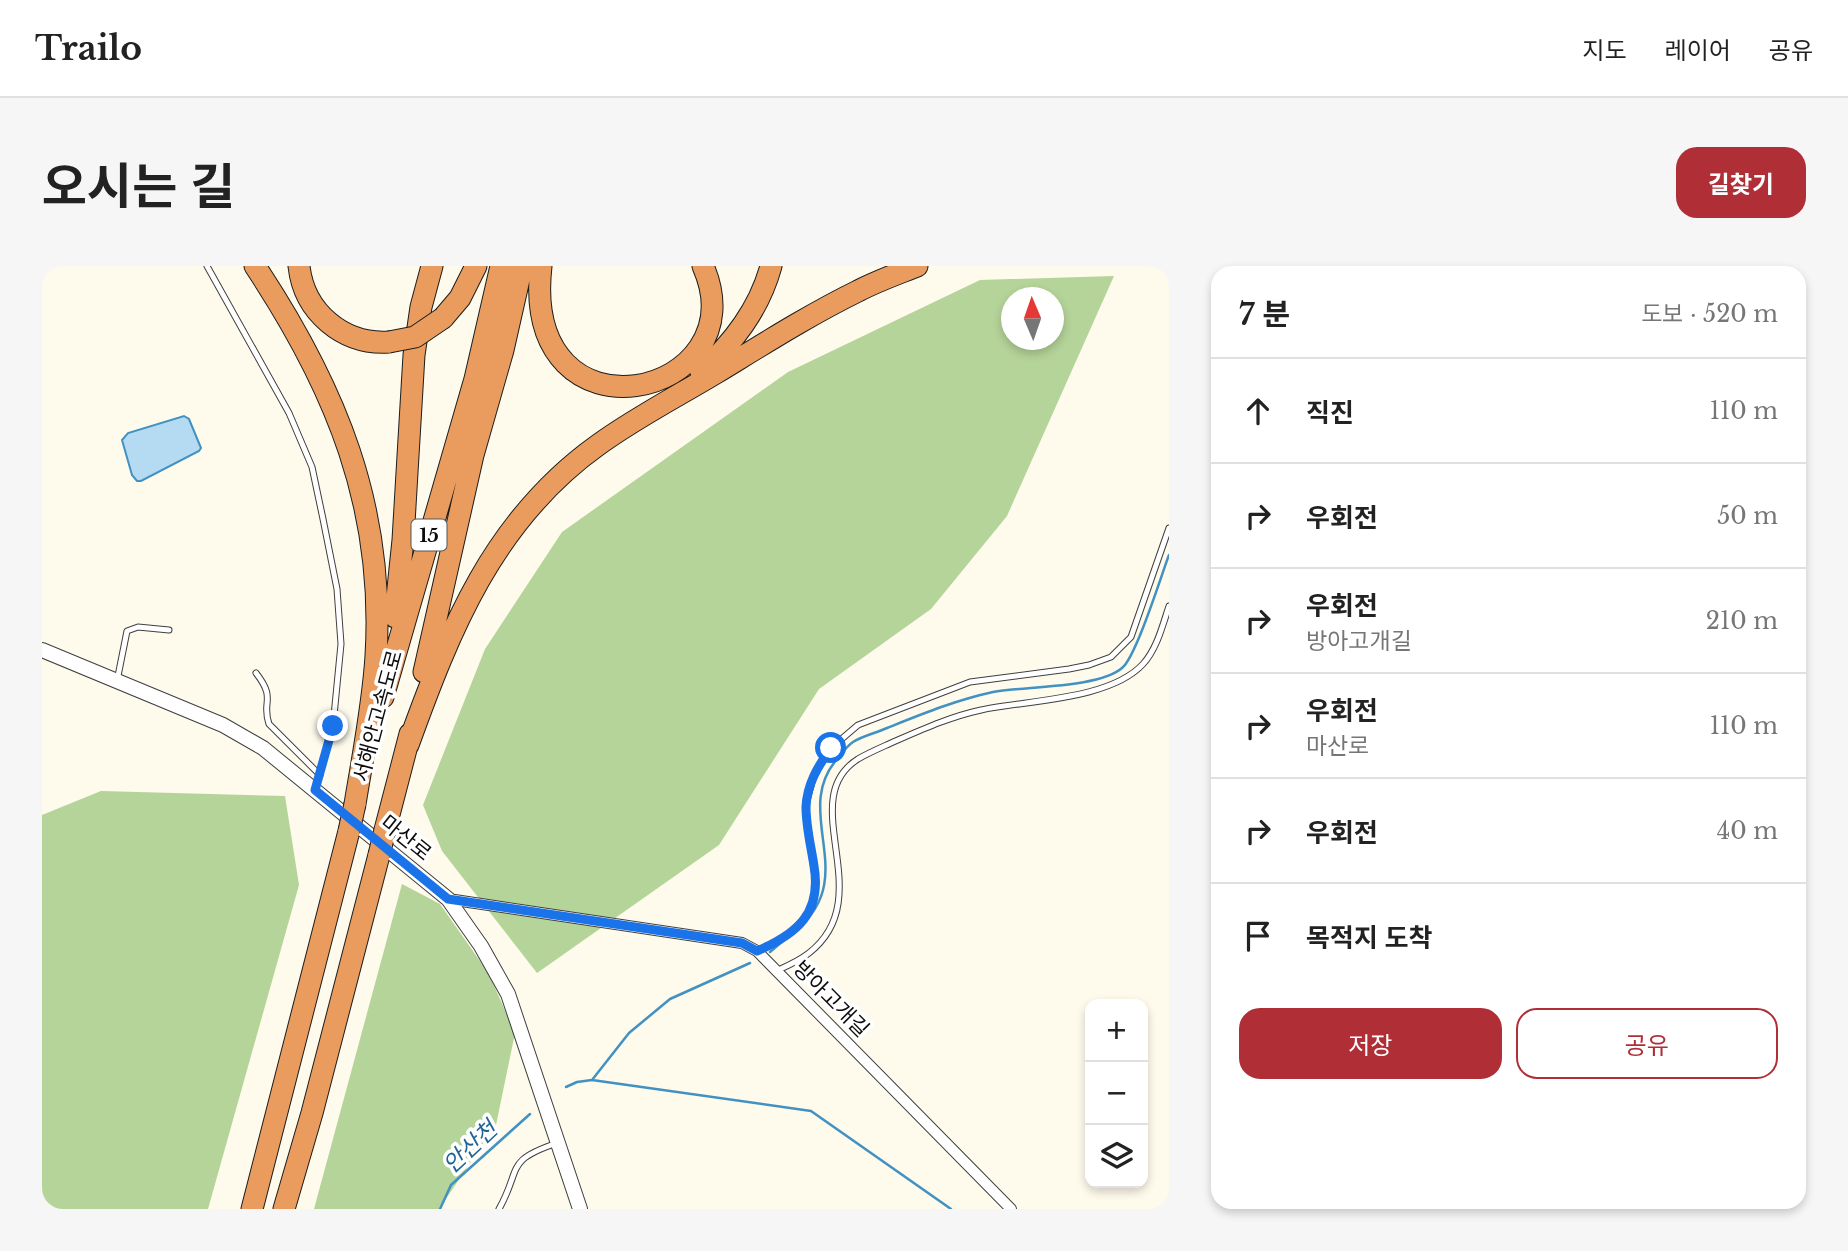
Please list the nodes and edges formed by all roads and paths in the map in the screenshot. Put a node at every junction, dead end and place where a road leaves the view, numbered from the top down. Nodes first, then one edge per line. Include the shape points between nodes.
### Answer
1 (206, 266) edge
2 (255, 266) edge
3 (299, 266) edge
4 (432, 266) edge
5 (476, 266) edge
6 (501, 266) edge
7 (522, 266) edge
8 (541, 266) edge
9 (703, 266) edge
10 (771, 266) edge
11 (917, 266) edge
12 (677, 396) junction
13 (1169, 528) edge
14 (1169, 606) edge
15 (170, 631) dead end
16 (42, 650) edge
17 (256, 673) dead end
18 (117, 681) junction
19 (408, 745) junction
20 (320, 775) junction
21 (315, 790) junction
22 (355, 804) junction
23 (448, 899) junction
24 (757, 951) junction
25 (776, 971) junction
26 (558, 1142) junction
27 (253, 1209) edge
28 (284, 1209) edge
29 (499, 1209) edge
30 (580, 1209) edge
31 (1011, 1209) edge

1 - 20 lane via 289,413 312,467 337,589 341,644 333,726
2 - 22 highway via 310,357 332,404 368,520 376,592 376,656
3 - 5 highway, bridge via 306,295 330,324 357,339 389,342 415,337 443,318 460,298
4 - 22 highway via 414,355 393,631
6 - 22 highway, 서해안고속도로 / 15 via 475,379
7 - 19 highway, 서해안고속도로 / 15 via 473,455
8 - 9 highway via 542,316 558,355 589,379 628,386 647,385 672,374 701,344 712,313
10 - 12 highway via 738,333
11 - 12 highway via 859,290
12 - 19 highway via 597,446 523,516 482,572 463,608
13 - 24 lane via 1131,637 1111,657 1069,669 970,682 858,725 831,748 814,775 806,804 816,881 812,907 790,933
14 - 25 lane via 1149,656 1133,673 1112,685 980,710 933,724 847,767 836,786 832,810 841,886 836,915 809,953
15 - 18 lane via 138,627 127,631
16 - 18 street, 마산로
17 - 20 lane via 268,693 270,724
18 - 21 street, 마산로 via 223,725 264,748
19 - 28 highway, 서해안고속도로 / 15, bridge
20 - 21 lane
21 - 23 street, 마산로
22 - 27 highway, 서해안고속도로 / 15, bridge
23 - 24 street, 방아고개길 via 742,943
23 - 26 street, 마산로 via 508,995
24 - 25 street, 방아고개길
25 - 31 street, 방아고개길
26 - 29 lane via 524,1156 513,1169
26 - 30 street, 마산로

